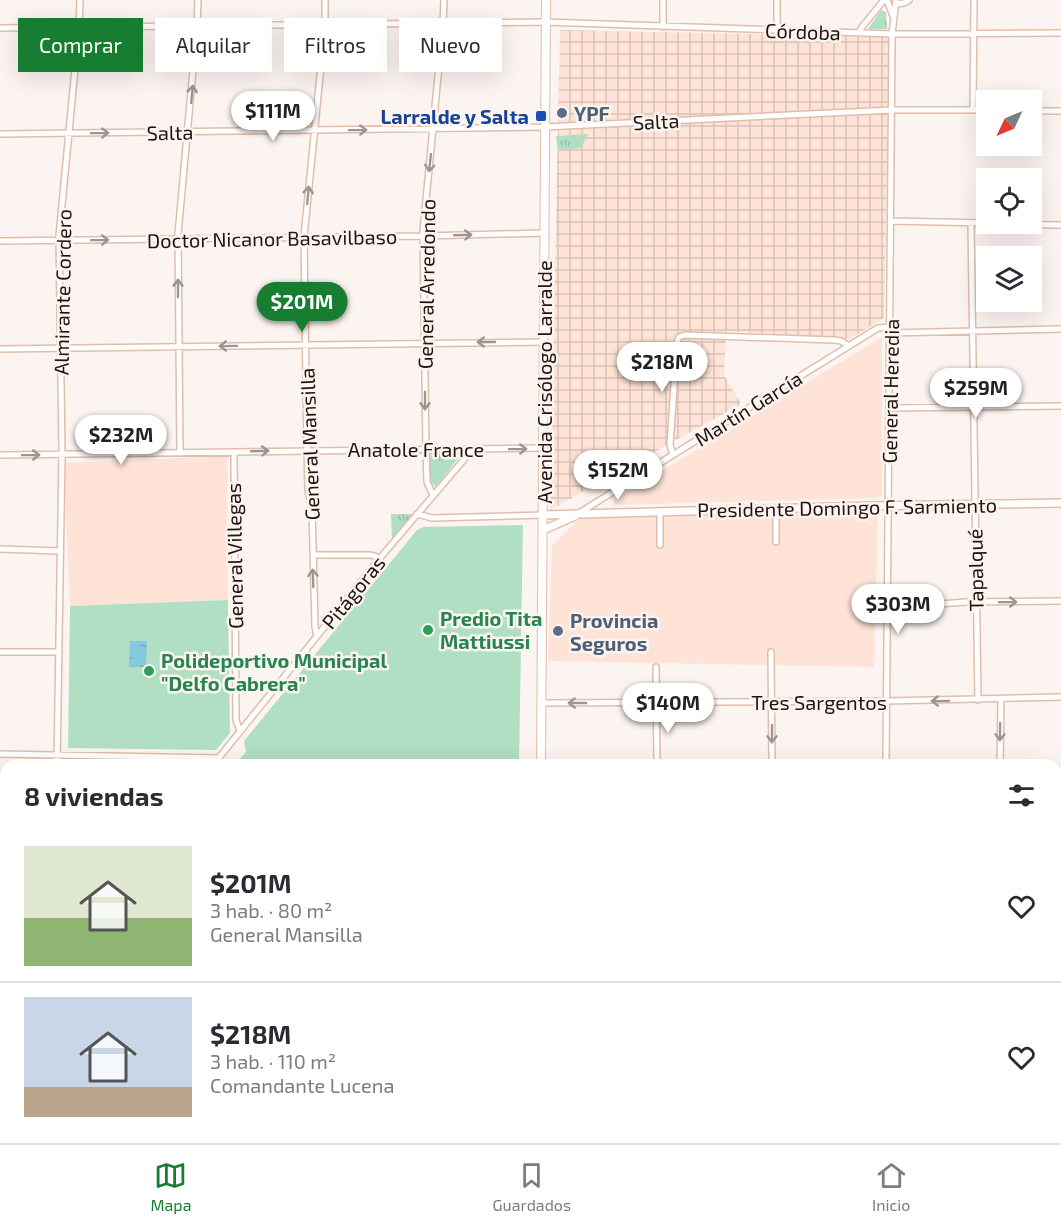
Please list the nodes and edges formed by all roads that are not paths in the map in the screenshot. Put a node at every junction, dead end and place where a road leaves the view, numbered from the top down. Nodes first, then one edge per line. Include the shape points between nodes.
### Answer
1 (80, 0) edge
2 (198, 0) edge
3 (325, 0) edge
4 (444, 0) edge
5 (546, 0) edge
6 (663, 0) edge
7 (777, 0) edge
8 (886, 0) edge
9 (909, 0) edge
10 (974, 0) edge
11 (896, 2) edge
12 (893, 16) junction
13 (79, 18) edge
14 (197, 18) edge
15 (326, 18) edge
16 (443, 18) edge
17 (544, 22) junction
18 (502, 23) edge
19 (663, 27) junction
20 (0, 28) edge
21 (18, 28) edge
22 (777, 30) junction
23 (859, 33) junction
24 (974, 33) junction
25 (1061, 33) edge
26 (892, 34) junction
27 (75, 72) edge
28 (193, 72) edge
29 (321, 72) edge
30 (438, 72) edge
31 (892, 110) junction
32 (973, 110) joint
33 (1042, 111) edge
34 (1061, 111) edge
35 (545, 127) junction
36 (433, 128) junction
37 (314, 130) junction
38 (188, 132) junction
39 (70, 133) junction
40 (0, 134) edge
41 (892, 221) junction
42 (970, 223) junction
43 (976, 223) edge
44 (1042, 225) edge
45 (1061, 225) edge
46 (544, 233) junction
47 (423, 236) junction
48 (304, 237) junction
49 (178, 239) junction
50 (0, 241) edge
51 (59, 241) junction
52 (1061, 329) edge
53 (891, 330) junction
54 (971, 331) junction
55 (425, 342) junction
56 (545, 342) junction
57 (306, 344) junction
58 (178, 346) junction
59 (849, 346) junction
60 (60, 347) junction
61 (0, 348) edge
62 (1061, 406) edge
63 (890, 408) junction
64 (972, 408) junction
65 (543, 448) junction
66 (473, 449) junction
67 (307, 450) junction
68 (426, 450) junction
69 (180, 451) junction
70 (234, 452) junction
71 (62, 454) junction
72 (673, 454) junction
73 (0, 455) edge
74 (433, 495) junction
75 (1061, 503) edge
76 (974, 504) junction
77 (888, 506) junction
78 (776, 509) junction
79 (660, 512) junction
80 (417, 514) junction
81 (577, 514) junction
82 (541, 515) junction
83 (543, 530) junction
84 (776, 542) dead end
85 (660, 545) dead end
86 (0, 549) edge
87 (60, 551) junction
88 (313, 555) junction
89 (380, 558) junction
90 (1061, 601) edge
91 (975, 602) junction
92 (887, 608) junction
93 (317, 636) junction
94 (0, 652) edge
95 (59, 652) junction
96 (771, 652) dead end
97 (656, 667) dead end
98 (1061, 697) edge
99 (1001, 699) junction
100 (978, 700) junction
101 (886, 701) junction
102 (772, 702) junction
103 (541, 703) junction
104 (657, 703) junction
105 (240, 731) junction
106 (0, 754) edge
107 (58, 754) junction
108 (177, 757) joint
109 (218, 758) joint
110 (58, 759) edge
111 (539, 759) edge
112 (657, 759) edge
113 (771, 759) edge
114 (886, 759) edge
115 (1000, 759) edge

1 - 13 street, Almirante Cordero
2 - 14 street
3 - 15 street, General Mansilla
4 - 16 street, General Arredondo
5 - 17 main road, Avenida Crisólogo Larralde
6 - 19 street
7 - 22 street
8 - 12 street, General Heredia
8 - 23 street
9 - 11 street
10 - 24 street
11 - 12 street, General Heredia
12 - 26 street, General Heredia
17 - 18 street, Córdoba
17 - 19 street, Córdoba
17 - 35 main road, Avenida Crisólogo Larralde
19 - 22 street, Córdoba
20 - 21 street, Córdoba
22 - 23 street, Córdoba
23 - 26 street, Córdoba
24 - 25 street, Córdoba
24 - 26 street, Córdoba
24 - 32 street
26 - 31 street, General Heredia
27 - 39 street, Almirante Cordero
38 -> 28 street
29 - 37 street, General Mansilla
30 - 36 street, General Arredondo
31 - 32 street, Salta
31 - 35 street, Salta
31 - 41 street, General Heredia
33 - 34 street
35 - 36 street, Salta
35 - 46 main road, Avenida Crisólogo Larralde
37 -> 36 street, Salta
36 -> 47 street, General Arredondo
37 - 38 street, Salta
48 -> 37 street, General Mansilla
39 -> 38 street, Salta
38 - 49 street
39 - 40 street, Salta
39 - 51 street, Almirante Cordero
41 - 42 street
41 - 53 street, General Heredia
42 - 43 street
42 - 54 street, Tapalqué
44 - 45 street
47 -> 46 street, Doctor Nicanor Basavilbaso
46 - 56 main road, Avenida Crisólogo Larralde
47 - 48 street, Doctor Nicanor Basavilbaso
47 - 55 street, General Arredondo
48 - 49 street, Doctor Nicanor Basavilbaso
48 - 57 street, General Mansilla
51 -> 49 street, Doctor Nicanor Basavilbaso
58 -> 49 street
50 - 51 street, Doctor Nicanor Basavilbaso
51 - 60 street, Almirante Cordero
52 - 54 street, Martín García
53 - 54 street, Martín García
53 - 59 street, Martín García via 878,328
53 - 63 street, General Heredia
54 - 64 street, Tapalqué
56 -> 55 street
55 - 57 street
55 -> 68 street, General Arredondo
56 - 65 main road, Avenida Crisólogo Larralde
57 -> 58 street
57 - 67 street, General Mansilla
58 - 60 street
58 - 69 street
59 - 72 street, Martín García
59 - 72 street via 834,340 679,337 671,434
60 - 61 street
60 - 71 street, Almirante Cordero
62 - 64 street
63 - 64 street
63 - 77 street, General Heredia
64 - 76 street, Tapalqué
66 -> 65 street, Anatole France
65 - 82 main road, Avenida Crisólogo Larralde
66 - 68 street, Anatole France
66 - 74 street, Pitágoras
67 - 68 street, Anatole France
70 -> 67 street, Anatole France
67 - 88 street, General Mansilla
68 - 74 street, General Arredondo via 427,482
69 - 70 street, Anatole France
69 - 71 street, Anatole France
70 - 105 street, General Villegas via 236,720
73 -> 71 street, Anatole France
71 - 87 street, Almirante Cordero
72 - 81 street, Martín García
74 - 80 street, Pitágoras
75 - 76 street, Presidente Domingo F. Sarmiento
76 - 77 street, Presidente Domingo F. Sarmiento
76 - 91 street, Tapalqué
77 - 78 street, Presidente Domingo F. Sarmiento
77 - 92 street, General Heredia
78 - 79 street, Presidente Domingo F. Sarmiento
78 - 84 street
79 - 81 street, Presidente Domingo F. Sarmiento
79 - 85 street
80 - 82 street, Presidente Domingo F. Sarmiento via 432,518
80 - 89 street, Pitágoras
81 - 82 street, Presidente Domingo F. Sarmiento
81 - 83 street, Martín García
82 - 83 main road, Avenida Crisólogo Larralde
83 - 103 main road, Avenida Crisólogo Larralde
86 - 87 street
87 - 95 street, Almirante Cordero
88 - 89 street
93 -> 88 street, General Mansilla
89 - 93 street, Pitágoras
91 -> 90 street
91 - 92 street
91 - 100 street, Tapalqué
92 - 101 street, General Heredia
93 - 105 street, Pitágoras
94 - 95 street
95 - 107 street, Almirante Cordero
96 - 102 street
97 - 104 street
98 - 99 street, Tres Sargentos
99 - 100 street, Tres Sargentos
99 -> 115 street
100 -> 101 street, Tres Sargentos
101 - 102 street, Tres Sargentos
101 - 114 street, General Heredia
102 - 104 street, Tres Sargentos
102 -> 113 street
104 -> 103 street, Tres Sargentos
103 - 111 main road, Avenida Crisólogo Larralde
104 - 112 street
105 - 109 street, Pitágoras
106 - 107 street
107 - 108 street
107 - 110 street, Almirante Cordero
108 - 109 street

